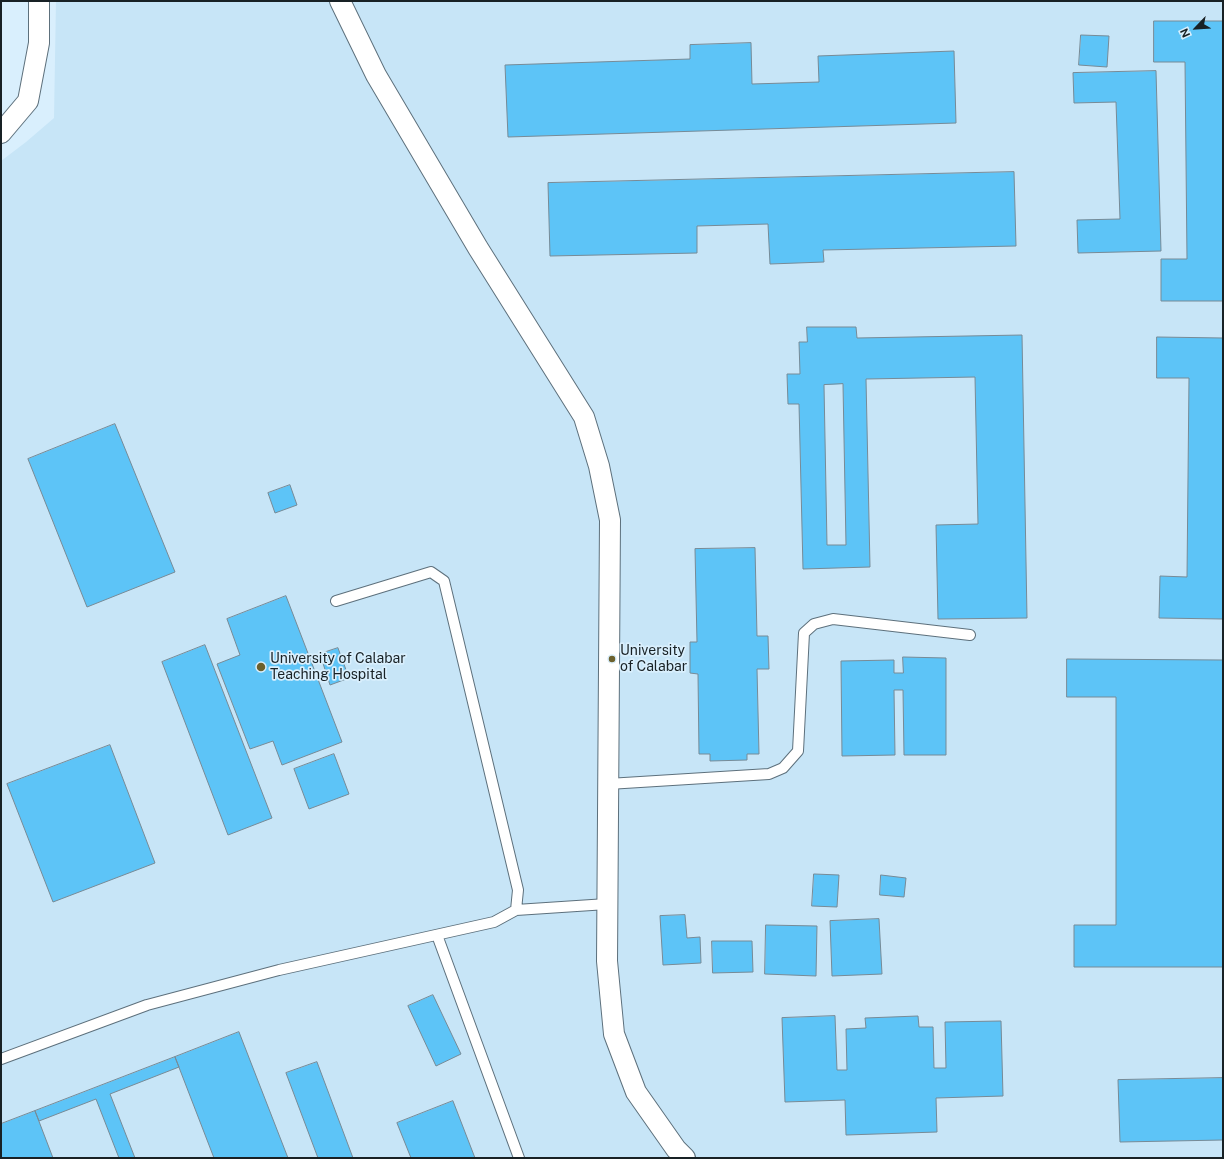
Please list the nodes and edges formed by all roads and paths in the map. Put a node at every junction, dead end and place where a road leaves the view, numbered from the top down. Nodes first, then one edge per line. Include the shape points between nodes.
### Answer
1 (38, 1) edge
2 (340, 1) edge
3 (1, 133) edge
4 (336, 601) dead end
5 (970, 635) dead end
6 (608, 784) junction
7 (607, 904) junction
8 (516, 910) junction
9 (437, 935) junction
10 (1, 1059) edge
11 (519, 1158) edge
12 (685, 1158) edge

1 - 3 street via 39,43 28,101
2 - 6 street via 376,75 478,248 584,417 599,466 610,520
4 - 8 lane via 431,572 444,581 518,890
5 - 6 lane via 833,619 814,624 804,633 798,751 784,768 769,774
6 - 7 street
7 - 8 lane
7 - 12 street via 607,961 614,1034 636,1092
8 - 9 lane via 494,922
9 - 10 lane via 279,970 146,1005
9 - 11 lane

